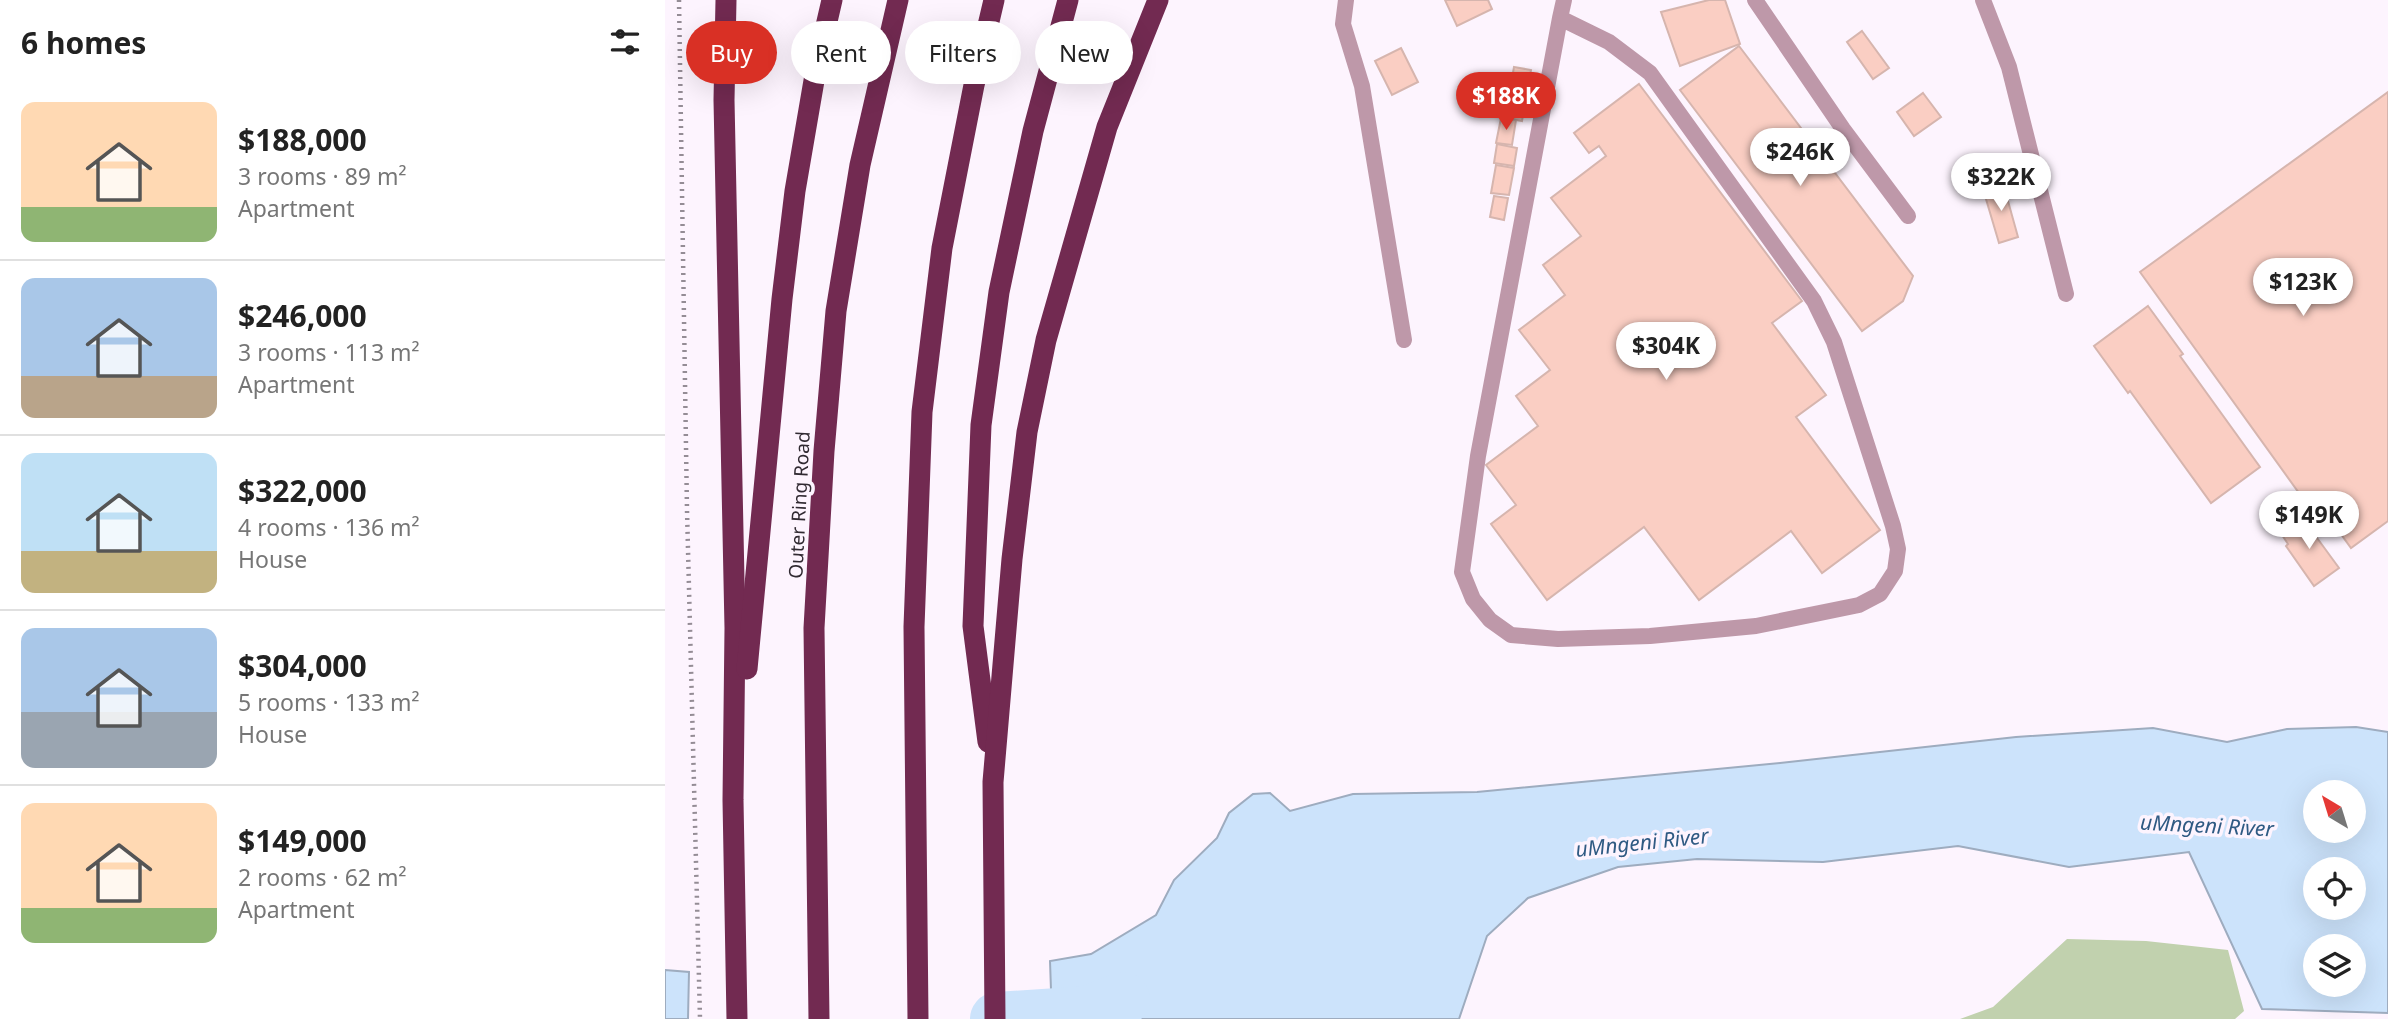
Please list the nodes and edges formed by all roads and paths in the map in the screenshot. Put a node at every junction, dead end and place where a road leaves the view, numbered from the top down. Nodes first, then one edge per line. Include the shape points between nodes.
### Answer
1 (679, 0) edge
2 (714, 0) edge
3 (726, 0) edge
4 (832, 0) edge
5 (898, 0) edge
6 (994, 0) edge
7 (1068, 0) edge
8 (1158, 0) edge
9 (1346, 0) edge
10 (1564, 0) edge
11 (1755, 0) edge
12 (1983, 0) edge
13 (1560, 18) junction
14 (724, 100) junction
15 (1908, 216) dead end
16 (2066, 294) dead end
17 (1404, 340) dead end
18 (743, 628) junction
19 (993, 782) junction
20 (700, 1019) edge
21 (737, 1019) edge
22 (819, 1019) edge
23 (918, 1019) edge
24 (995, 1019) edge

1 - 20 path
2 - 14 highway
3 - 14 highway
4 - 18 highway via 795,191
5 - 22 highway, Outer Ring Road via 860,165 836,311 824,451 814,628
6 - 23 highway via 942,247 922,412 914,627
7 - 19 highway via 1033,131 999,292 981,425 973,626
8 - 19 highway via 1107,127 1047,340 1027,432
9 - 17 lane via 1343,24 1362,86
10 - 13 lane
11 - 15 lane
12 - 16 lane via 2009,67
13 - 13 lane via 1609,42 1650,73 1814,301 1834,342 1893,526 1898,550 1895,571 1880,594 1859,605 1756,626 1558,639 1511,635 1490,620 1473,599 1462,572 1478,456
14 - 18 highway
18 - 21 highway via 733,800
19 - 24 highway

